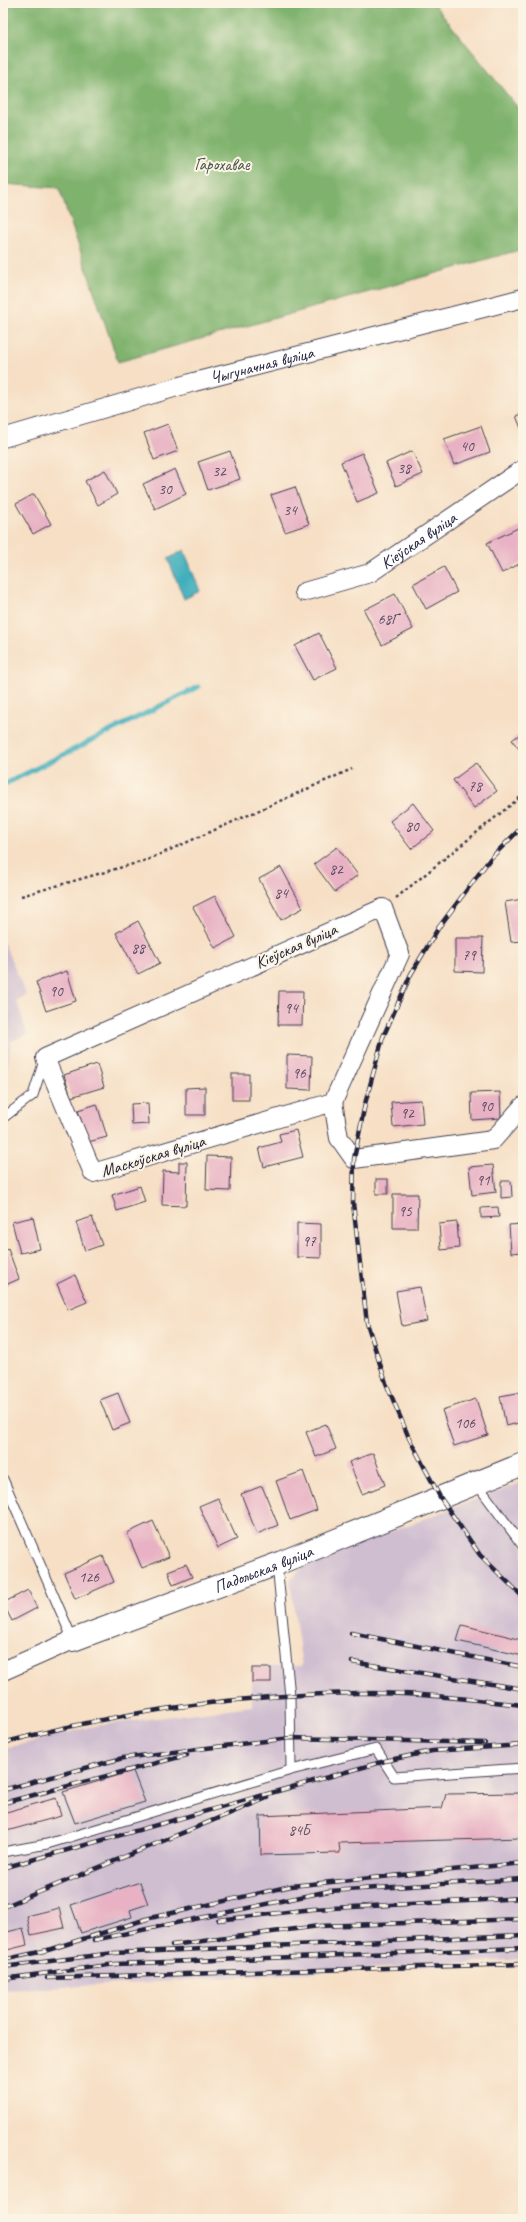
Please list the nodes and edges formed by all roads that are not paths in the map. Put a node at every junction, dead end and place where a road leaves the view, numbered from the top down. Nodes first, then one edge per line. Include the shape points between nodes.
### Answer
1 (523, 298) edge
2 (3, 438) edge
3 (523, 469) edge
4 (304, 592) dead end
5 (45, 1058) junction
6 (333, 1102) junction
7 (523, 1106) edge
8 (3, 1118) edge
9 (523, 1464) edge
10 (3, 1480) edge
11 (476, 1482) junction
12 (523, 1546) edge
13 (277, 1564) junction
14 (72, 1640) junction
15 (3, 1671) edge
16 (523, 1768) edge
17 (291, 1770) junction
18 (3, 1852) edge

1 - 2 street, Чыгуначная вуліца via 194,382
3 - 4 street, Кіеўская вуліца via 370,573
5 - 6 street, Маскоўская вуліца via 93,1174
5 - 6 street, Кіеўская вуліца via 383,908 400,954
5 - 8 lane via 32,1095
6 - 7 street via 338,1138 354,1159 493,1140
9 - 11 street, Падольская вуліца
10 - 14 lane
11 - 12 lane
11 - 13 street, Падольская вуліца
13 - 14 street, Падольская вуліца
13 - 17 lane via 290,1696
14 - 15 street, Падольская вуліца
16 - 17 lane via 394,1777 376,1748
17 - 18 lane via 47,1844

